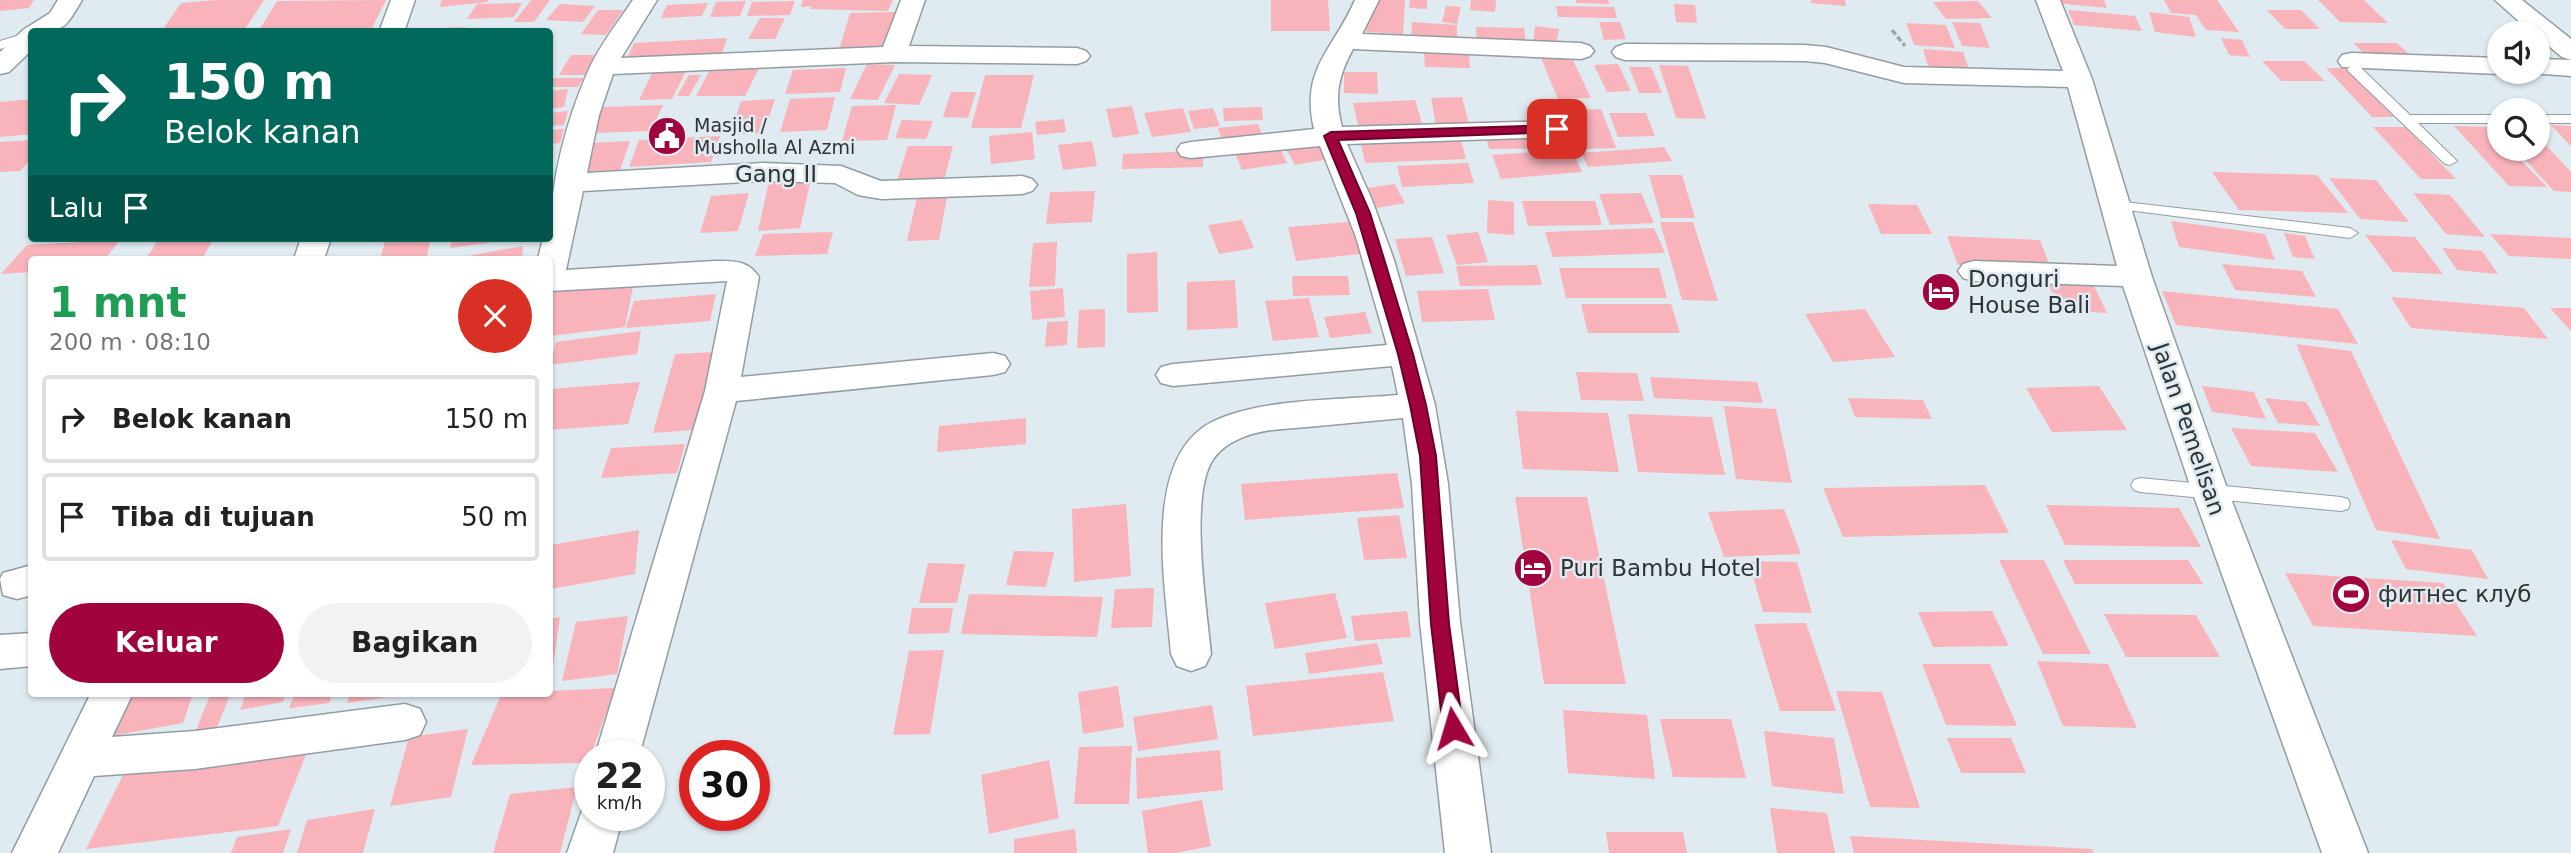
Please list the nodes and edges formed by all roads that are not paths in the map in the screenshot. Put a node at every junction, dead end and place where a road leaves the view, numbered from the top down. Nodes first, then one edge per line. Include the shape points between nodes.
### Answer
1 (71, 0) edge
2 (403, 0) edge
3 (645, 0) edge
4 (914, 0) edge
5 (1367, 0) edge
6 (2048, 0) edge
7 (2507, 0) edge
8 (45, 28) edge
9 (392, 28) edge
10 (28, 36) edge
11 (28, 39) edge
12 (1346, 41) junction
13 (0, 46) edge
14 (1581, 51) dead end
15 (1625, 52) dead end
16 (2571, 52) edge
17 (893, 54) junction
18 (1077, 56) dead end
19 (2352, 65) joint
20 (0, 66) edge
21 (2487, 66) edge
22 (603, 67) junction
23 (2550, 67) edge
24 (2571, 68) edge
25 (2079, 79) junction
26 (2407, 119) junction
27 (2487, 119) edge
28 (2550, 119) edge
29 (2571, 119) edge
30 (1557, 129) dead end
31 (1331, 136) junction
32 (1191, 150) dead end
33 (2450, 161) dead end
34 (569, 183) junction
35 (1022, 185) dead end
36 (2116, 205) junction
37 (2350, 233) dead end
38 (553, 260) edge
39 (1974, 271) dead end
40 (2136, 278) junction
41 (553, 281) edge
42 (1406, 354) junction
43 (993, 364) dead end
44 (1173, 374) dead end
45 (722, 391) junction
46 (1418, 405) junction
47 (2140, 485) dead end
48 (2210, 492) junction
49 (2341, 504) dead end
50 (28, 649) edge
51 (0, 652) edge
52 (1191, 654) dead end
53 (110, 697) edge
54 (405, 722) dead end
55 (622, 740) edge
56 (81, 758) junction
57 (597, 831) edge
58 (30, 851) edge
59 (590, 853) edge
60 (1468, 853) edge
61 (2345, 853) edge

1 - 8 street via 59,18
2 - 9 street
3 - 22 street
4 - 17 street
5 - 12 street
6 - 25 street, Jalan Pemelisan
7 - 16 street
10 - 13 lane
11 - 20 street
12 - 14 street
12 - 31 street via 1323,85
15 - 25 street via 1805,53 1904,75
17 - 18 street
17 - 22 street
19 - 21 street
19 - 26 lane
22 - 34 street via 581,126
23 - 24 street
25 - 36 street, Jalan Pemelisan
26 - 27 lane
26 - 33 lane
28 - 29 lane
30 - 31 street
31 - 32 street
31 - 42 street via 1363,213
34 - 35 street, Gang II via 763,172 843,175 867,189 881,190
34 - 38 street
36 - 37 lane
36 - 40 street, Jalan Pemelisan
39 - 40 street
40 - 48 street, Jalan Pemelisan
41 - 45 street via 715,271 741,274
42 - 44 street
42 - 46 street
43 - 45 street
45 - 55 street
46 - 52 street via 1255,421 1222,432 1205,444 1188,472 1184,525
46 - 60 street via 1428,456 1440,624
47 - 48 lane
48 - 49 lane
48 - 61 street, Jalan Pemelisan
50 - 51 street
53 - 56 street
54 - 56 street via 195,750
56 - 58 street
57 - 59 street

